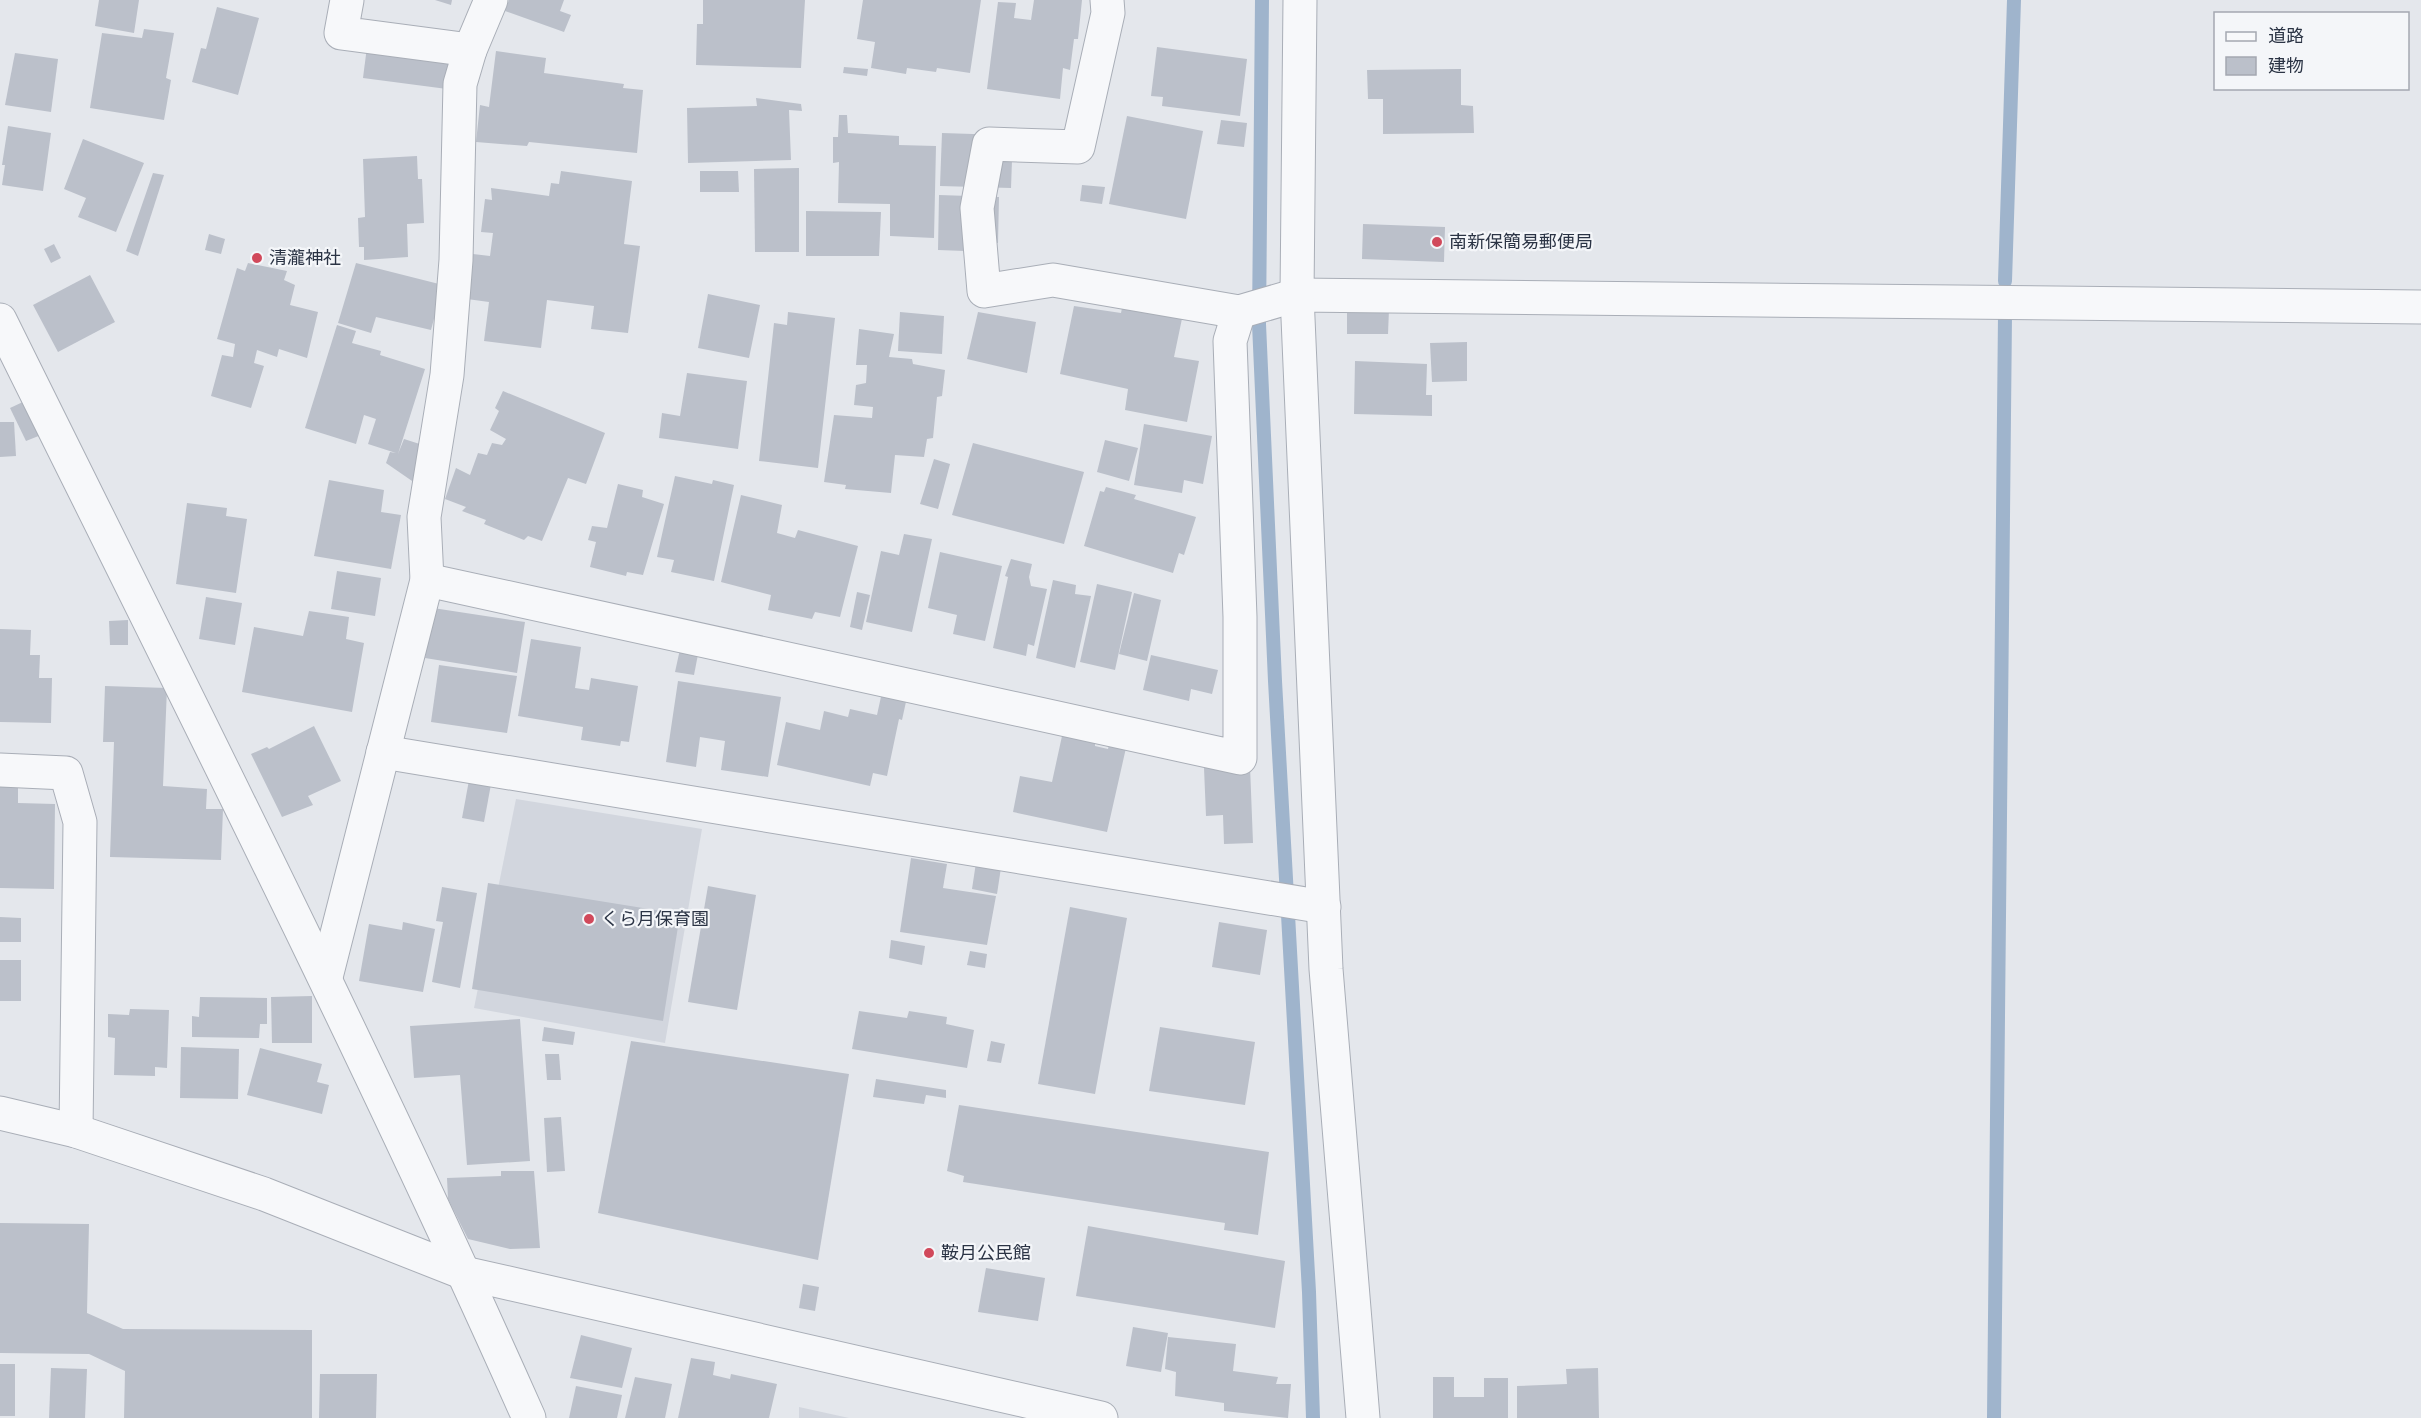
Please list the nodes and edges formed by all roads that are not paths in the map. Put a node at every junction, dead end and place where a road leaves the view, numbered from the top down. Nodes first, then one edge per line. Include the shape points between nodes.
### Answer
1 (347, 0) edge
2 (491, 0) edge
3 (1107, 0) edge
4 (1300, 0) edge
5 (470, 50) junction
6 (1297, 295) junction
7 (2421, 307) edge
8 (1239, 312) junction
9 (0, 320) edge
10 (428, 580) junction
11 (383, 752) junction
12 (0, 770) edge
13 (1324, 907) junction
14 (326, 977) junction
15 (0, 1113) edge
16 (76, 1131) junction
17 (464, 1273) junction
18 (529, 1418) edge
19 (1101, 1418) edge
20 (1363, 1418) edge

1 - 5 street via 341,33
2 - 5 street
3 - 8 street via 1108,13 1078,147 988,144 978,208 984,291 1053,280
4 - 6 street
5 - 10 street via 460,84 456,260 447,375 424,517
6 - 7 street
6 - 8 street
6 - 13 street
8 - 10 street via 1230,341 1240,632 1240,758
9 - 14 street
10 - 11 street
11 - 13 street
11 - 14 street
12 - 16 street via 66,773 80,822
13 - 20 street
14 - 17 street
15 - 16 street
16 - 17 street via 264,1194
17 - 18 street
17 - 19 street

